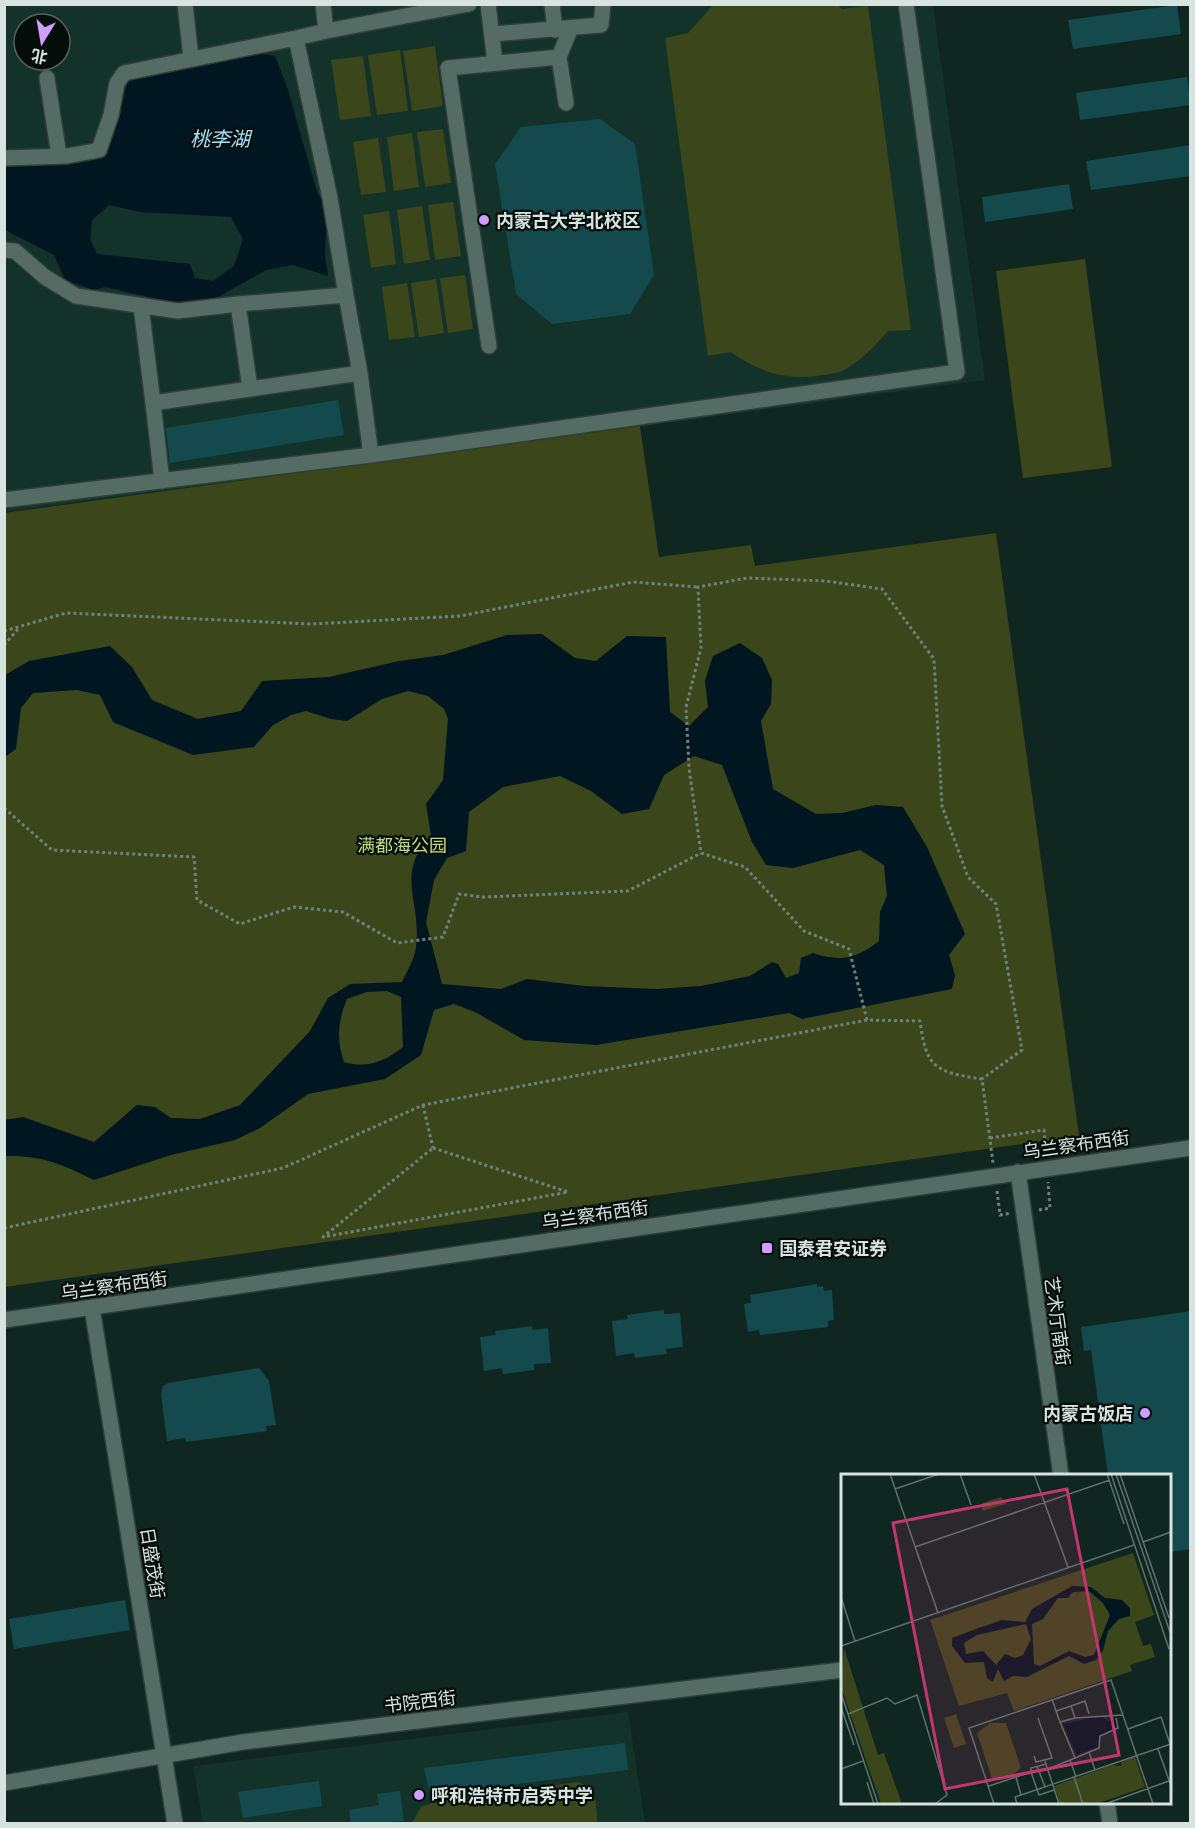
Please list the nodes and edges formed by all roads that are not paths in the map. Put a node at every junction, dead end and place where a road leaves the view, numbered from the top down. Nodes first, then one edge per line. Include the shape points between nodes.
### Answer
1 (185, 4) edge
2 (323, 4) edge
3 (469, 4) edge
4 (488, 4) edge
5 (552, 4) edge
6 (603, 4) edge
7 (906, 4) edge
8 (563, 30) junction
9 (326, 31) junction
10 (492, 34) junction
11 (296, 38) junction
12 (560, 57) junction
13 (191, 58) junction
14 (495, 63) junction
15 (48, 78) dead end
16 (566, 103) dead end
17 (59, 156) junction
18 (4, 158) edge
19 (4, 250) edge
20 (346, 295) junction
21 (238, 304) junction
22 (141, 306) junction
23 (489, 346) dead end
24 (360, 373) junction
25 (250, 389) junction
26 (153, 403) junction
27 (372, 455) junction
28 (162, 481) junction
29 (4, 500) edge
30 (1191, 1148) edge
31 (1018, 1172) junction
32 (92, 1308) junction
33 (4, 1320) edge
34 (1061, 1474) edge
35 (841, 1670) edge
36 (164, 1755) junction
37 (4, 1783) edge
38 (1107, 1804) edge
39 (175, 1824) edge
40 (1110, 1824) edge

1 - 13 street
2 - 9 street
3 - 9 street
4 - 10 street
5 - 8 street
6 - 8 street via 601,25
7 - 27 street via 957,372
8 - 10 street
8 - 12 street
9 - 11 street
10 - 14 street
11 - 13 street
11 - 20 street
12 - 14 street
12 - 16 street
13 - 17 street via 124,74 117,82 99,150
14 - 23 street via 448,68
15 - 17 street
17 - 18 street
19 - 22 street via 15,251 45,277 76,296
20 - 21 street
20 - 24 street
21 - 22 street via 178,311
21 - 25 street
22 - 26 street
24 - 25 street
24 - 27 street
25 - 26 street
26 - 28 street
27 - 28 street
28 - 29 street
30 - 31 street, 乌兰察布西街
31 - 32 street, 乌兰察布西街
31 - 34 street, 艺术厅南街
32 - 33 street, 乌兰察布西街
32 - 36 street, 日盛茂街
35 - 36 street, 书院西街 via 243,1742
36 - 37 street, 书院西街
36 - 39 street, 日盛茂街
38 - 40 street

